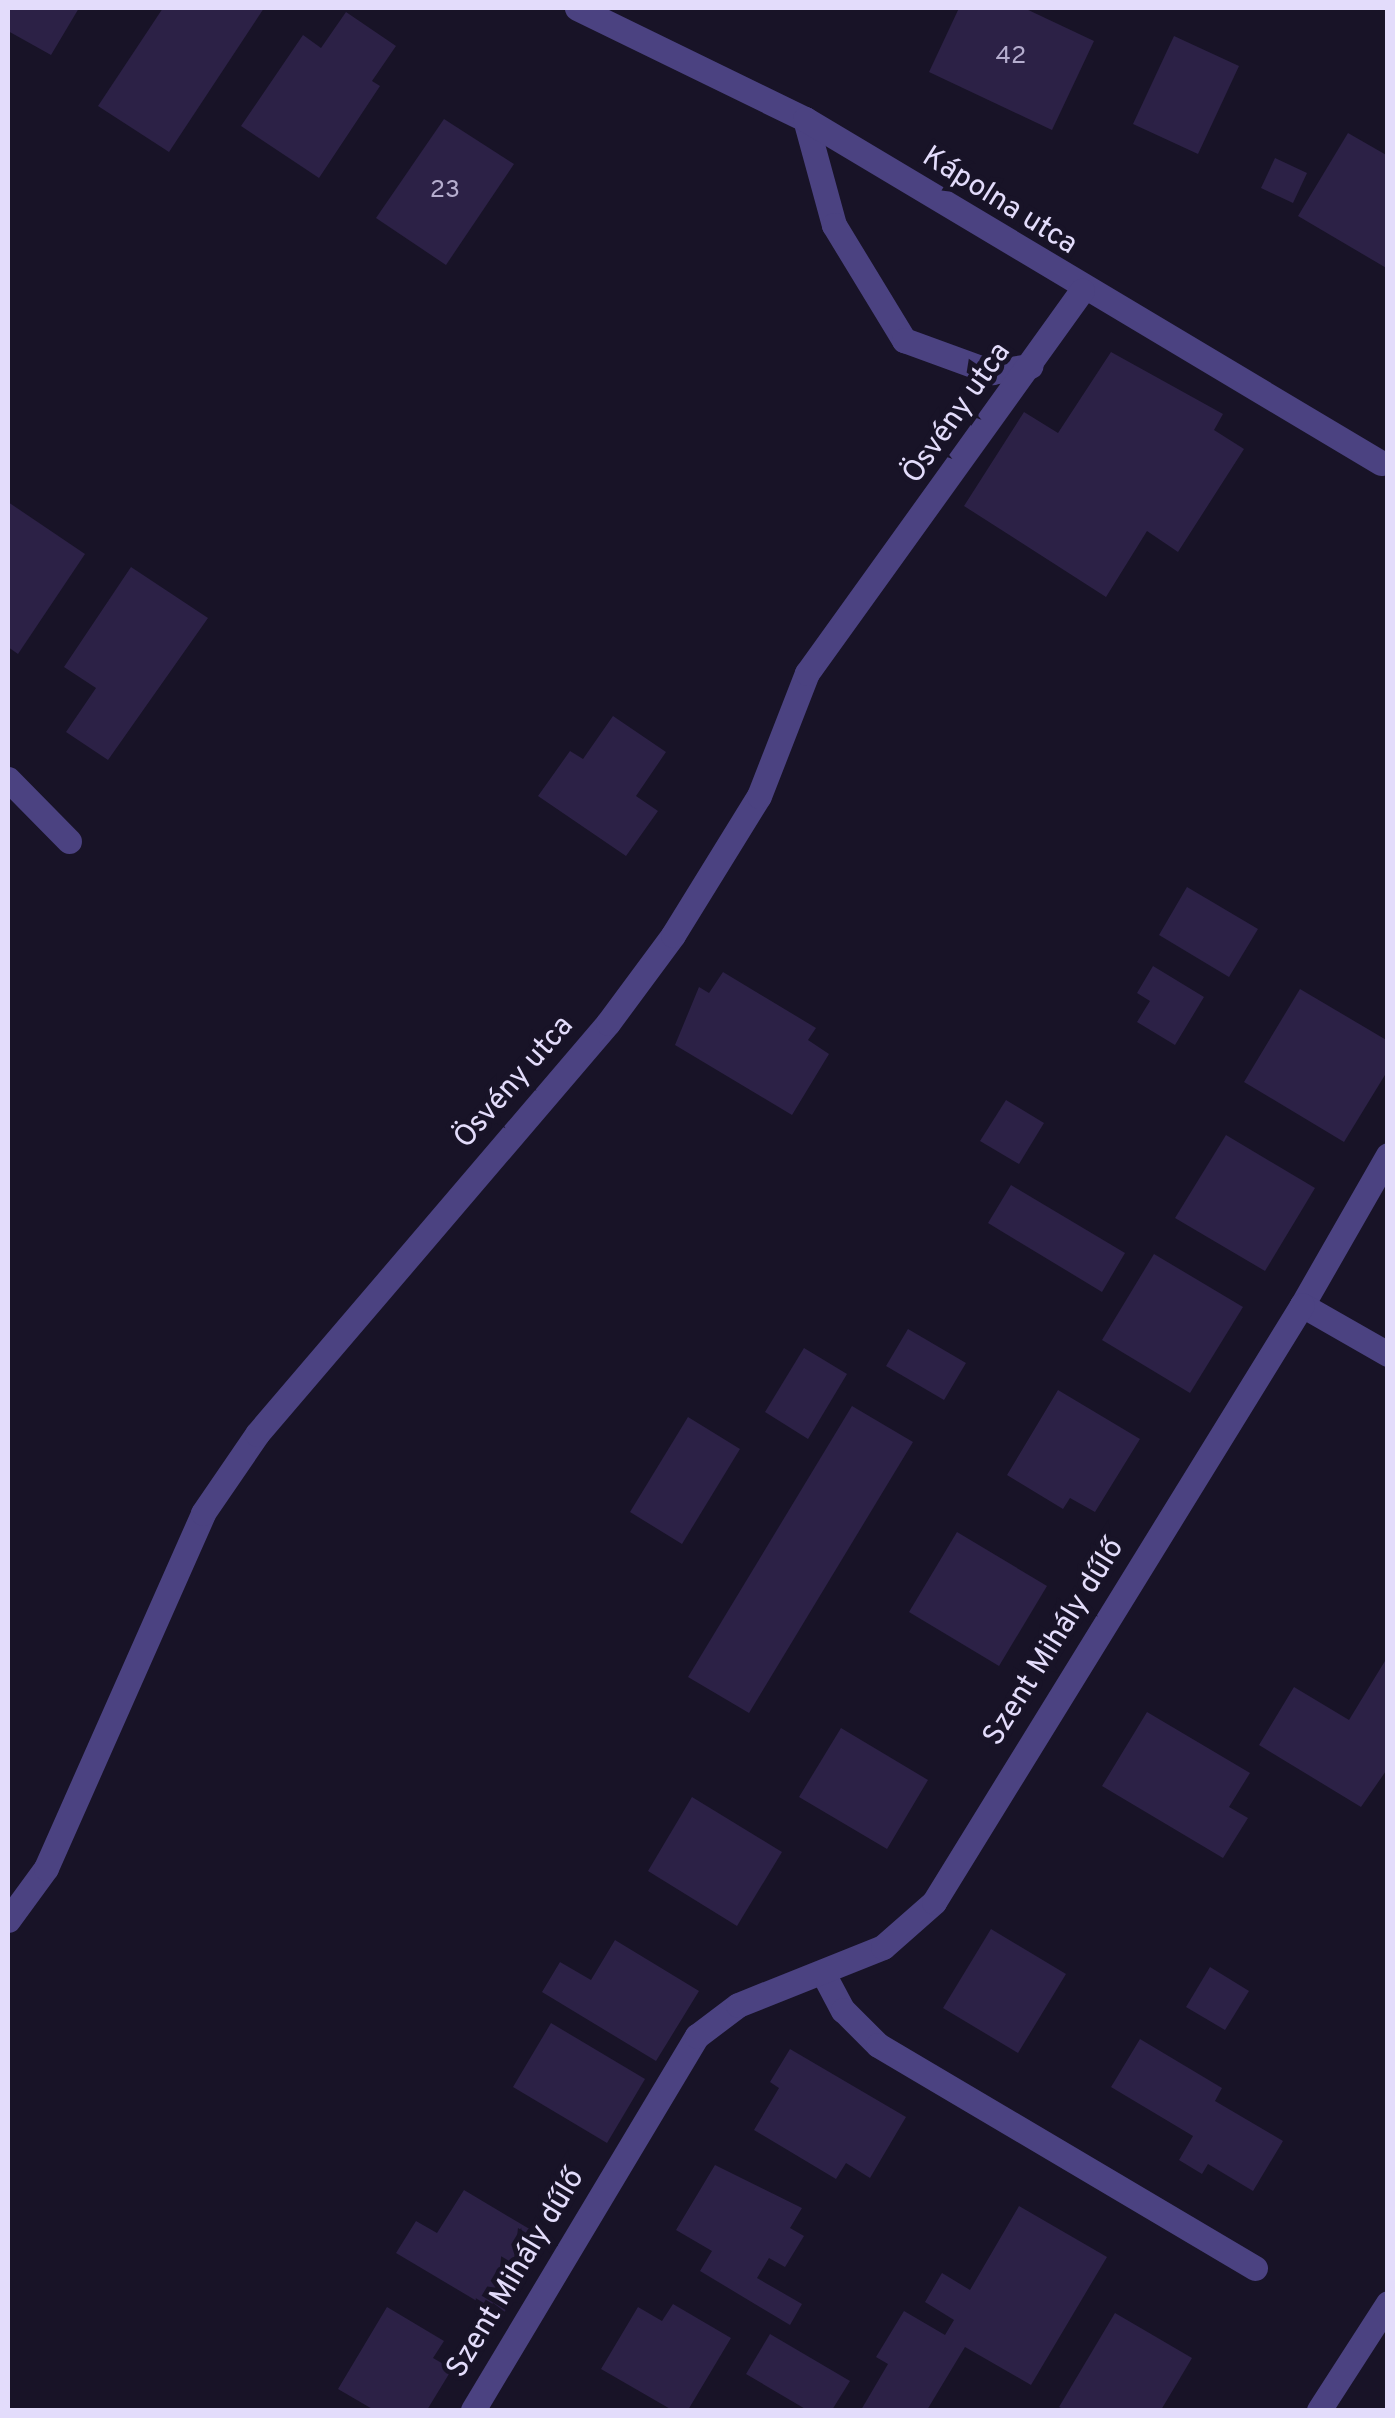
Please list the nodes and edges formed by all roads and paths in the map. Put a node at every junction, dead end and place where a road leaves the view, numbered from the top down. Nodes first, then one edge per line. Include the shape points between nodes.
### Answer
1 (577, 8) edge
2 (805, 119) junction
3 (1082, 291) junction
4 (1032, 366) junction
5 (1381, 463) dead end
6 (8, 778) edge
7 (69, 841) dead end
8 (1388, 1155) edge
9 (1302, 1305) junction
10 (1388, 1354) edge
11 (8, 1920) edge
12 (824, 1975) junction
13 (1254, 2268) dead end
14 (1388, 2303) edge
15 (473, 2410) edge
16 (1319, 2410) edge

1 - 2 street, Kápolna utca
2 - 3 street, Kápolna utca
2 - 4 street via 834,226 904,340 992,372
3 - 4 street, Ösvény utca
3 - 5 street, Kápolna utca
4 - 11 street, Ösvény utca via 807,673 759,796 673,935 608,1024 257,1434 203,1513 46,1868
6 - 7 street
8 - 9 street, Szent Mihály dűlő
9 - 10 street
9 - 12 street, Szent Mihály dűlő via 934,1902 884,1947
12 - 13 street via 878,2045
12 - 15 street, Szent Mihály dűlő via 738,2005 696,2036
14 - 16 street

